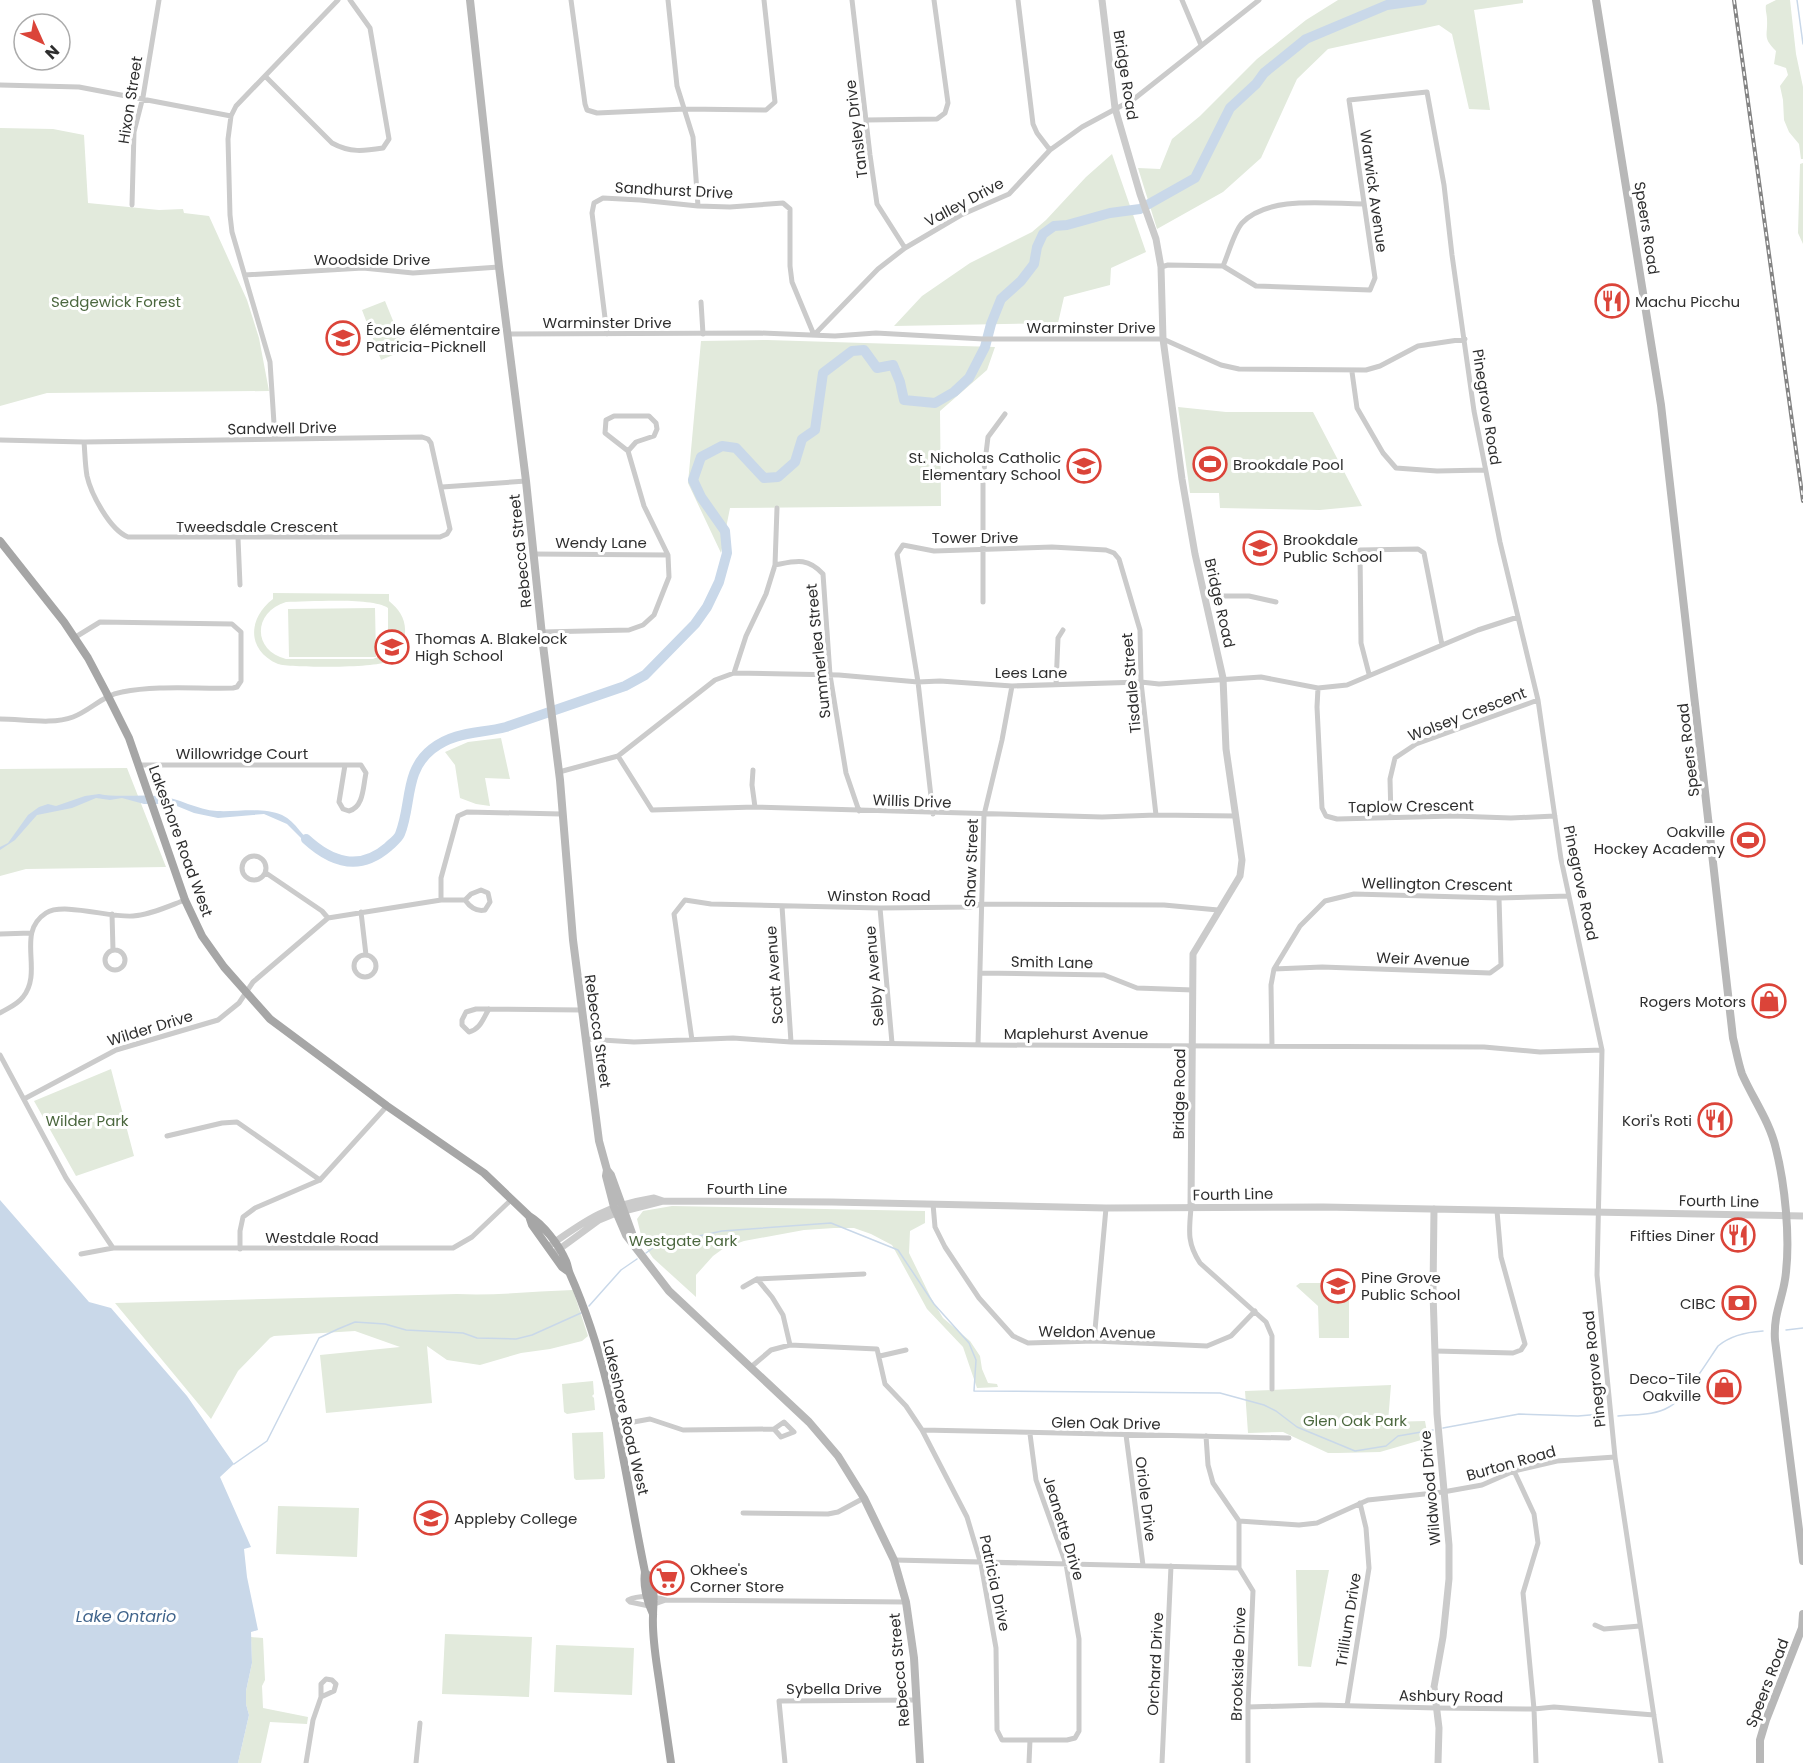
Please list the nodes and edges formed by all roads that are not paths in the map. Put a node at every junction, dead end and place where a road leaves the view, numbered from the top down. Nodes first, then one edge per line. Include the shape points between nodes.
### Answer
1 (159, 0) edge
2 (338, 0) edge
3 (350, 0) edge
4 (470, 0) edge
5 (572, 0) edge
6 (668, 0) edge
7 (764, 0) edge
8 (852, 0) edge
9 (934, 0) edge
10 (1018, 0) edge
11 (1102, 0) edge
12 (1182, 0) edge
13 (1260, 0) edge
14 (1596, 0) edge
15 (1200, 45) junction
16 (265, 76) junction
17 (0, 85) edge
18 (143, 97) junction
19 (1349, 100) joint
20 (1115, 108) junction
21 (685, 109) junction
22 (231, 116) junction
23 (866, 120) junction
24 (1050, 150) junction
25 (1363, 204) junction
26 (132, 205) dead end
27 (698, 206) junction
28 (905, 248) junction
29 (1223, 266) junction
30 (499, 267) junction
31 (1161, 267) junction
32 (245, 275) junction
33 (701, 302) dead end
34 (508, 334) junction
35 (607, 334) junction
36 (703, 334) junction
37 (813, 335) junction
38 (1163, 339) junction
39 (1465, 339) junction
40 (1353, 372) junction
41 (1005, 414) dead end
42 (0, 440) edge
43 (275, 440) junction
44 (84, 442) junction
45 (628, 451) junction
46 (1485, 470) junction
47 (526, 481) junction
48 (441, 488) junction
49 (777, 508) dead end
50 (238, 538) junction
51 (0, 541) edge
52 (982, 550) junction
53 (1114, 553) joint
54 (533, 554) junction
55 (668, 555) junction
56 (776, 565) junction
57 (240, 585) dead end
58 (1206, 596) junction
59 (983, 602) dead end
60 (1276, 602) dead end
61 (1518, 617) junction
62 (1063, 630) dead end
63 (542, 632) junction
64 (74, 638) junction
65 (1442, 645) junction
66 (734, 673) junction
67 (1369, 674) junction
68 (830, 675) junction
69 (1223, 678) junction
70 (918, 682) junction
71 (1141, 682) junction
72 (1056, 685) junction
73 (1012, 686) junction
74 (1318, 688) junction
75 (108, 696) junction
76 (1538, 700) junction
77 (0, 719) edge
78 (618, 756) junction
79 (139, 765) junction
80 (345, 765) junction
81 (753, 770) dead end
82 (559, 772) junction
83 (755, 807) junction
84 (859, 811) junction
85 (933, 813) junction
86 (561, 814) junction
87 (984, 815) junction
88 (1156, 815) junction
89 (1236, 816) junction
90 (1555, 816) junction
91 (1392, 817) junction
92 (266, 873) junction
93 (1569, 896) junction
94 (1499, 898) junction
95 (185, 900) junction
96 (441, 900) junction
97 (465, 900) junction
98 (981, 904) junction
99 (782, 906) junction
100 (880, 908) junction
101 (1218, 910) junction
102 (361, 912) junction
103 (112, 914) junction
104 (328, 918) junction
105 (31, 933) junction
106 (0, 934) edge
107 (113, 950) dead end
108 (366, 954) junction
109 (1274, 969) junction
110 (980, 973) junction
111 (1193, 990) junction
112 (246, 993) junction
113 (489, 1009) junction
114 (582, 1010) junction
115 (0, 1012) edge
116 (586, 1039) junction
117 (692, 1040) junction
118 (791, 1042) junction
119 (892, 1043) junction
120 (978, 1044) junction
121 (1193, 1046) junction
122 (1272, 1046) junction
123 (1602, 1050) junction
124 (0, 1054) edge
125 (24, 1099) junction
126 (387, 1106) junction
127 (167, 1136) dead end
128 (321, 1180) junction
129 (512, 1199) junction
130 (933, 1204) junction
131 (1106, 1208) junction
132 (1191, 1208) junction
133 (619, 1209) junction
134 (1434, 1209) junction
135 (1497, 1211) junction
136 (1599, 1212) junction
137 (1785, 1215) junction
138 (1803, 1216) edge
139 (554, 1247) junction
140 (113, 1248) junction
141 (240, 1249) junction
142 (81, 1254) dead end
143 (864, 1274) dead end
144 (757, 1279) junction
145 (743, 1287) dead end
146 (1255, 1311) junction
147 (1094, 1341) junction
148 (790, 1345) junction
149 (906, 1350) dead end
150 (1435, 1351) junction
151 (880, 1356) junction
152 (751, 1367) junction
153 (1272, 1389) dead end
154 (617, 1425) junction
155 (774, 1429) dead end
156 (922, 1430) junction
157 (1030, 1434) junction
158 (1126, 1435) junction
159 (1206, 1436) junction
160 (1289, 1438) dead end
161 (1615, 1457) junction
162 (1514, 1471) junction
163 (1443, 1492) junction
164 (864, 1498) junction
165 (1359, 1503) junction
166 (743, 1514) dead end
167 (1239, 1521) junction
168 (894, 1560) junction
169 (1803, 1561) edge
170 (981, 1564) junction
171 (1066, 1564) junction
172 (1143, 1565) junction
173 (1171, 1566) junction
174 (1239, 1568) junction
175 (906, 1602) junction
176 (652, 1604) junction
177 (1803, 1614) edge
178 (1595, 1625) dead end
179 (1640, 1626) junction
180 (321, 1697) dead end
181 (916, 1700) junction
182 (1347, 1706) junction
183 (1248, 1707) junction
184 (1437, 1708) junction
185 (1534, 1709) junction
186 (1654, 1715) junction
187 (420, 1723) dead end
188 (1029, 1740) junction
189 (306, 1763) edge
190 (416, 1763) edge
191 (671, 1763) edge
192 (785, 1763) edge
193 (920, 1763) edge
194 (1029, 1763) edge
195 (1162, 1763) edge
196 (1248, 1763) edge
197 (1438, 1763) edge
198 (1536, 1763) edge
199 (1661, 1763) edge
200 (1760, 1763) edge

1 - 18 street, Hixon Street
2 - 16 street
3 - 16 street via 370,28 388,140 383,148 360,152 332,143
4 - 30 main road, Rebecca Street
5 - 21 street via 587,110 597,113
6 - 21 street via 677,86
7 - 21 street via 775,102 766,110
8 - 23 street, Tansley Drive
9 - 23 street via 948,103 945,113 936,118
10 - 24 street via 1033,124
11 - 20 street, Bridge Road
12 - 15 street
13 - 15 street, Valley Drive
14 - 137 main road, Speers Road via 1661,405 1733,1038 1739,1065 1776,1148
15 - 20 street, Valley Drive via 1134,99
16 - 22 street
17 - 18 street via 79,87
18 - 22 street
18 - 26 street, Hixon Street via 134,132
19 - 25 street, Warwick Avenue
19 - 39 street, Pinegrove Road via 1426,92 1444,185
20 - 24 street, Valley Drive
20 - 31 street, Bridge Road
21 - 27 street via 693,137
22 - 32 street via 230,215
23 - 28 street, Tansley Drive via 877,204
24 - 28 street, Valley Drive via 1009,194 961,215
25 - 29 street via 1280,204 1258,212 1241,224
25 - 29 street, Warwick Avenue via 1375,278 1370,290 1256,286
27 - 35 street, Sandhurst Drive via 603,198 594,203
27 - 37 street, Sandhurst Drive via 788,206 792,282
28 - 37 street via 878,269
29 - 31 street
30 - 32 street, Woodside Drive via 413,273 363,268
30 - 34 main road, Rebecca Street
31 - 38 street, Bridge Road
32 - 43 street via 270,362
33 - 36 street
34 - 35 street, Warminster Drive
34 - 47 main road, Rebecca Street
35 - 36 street, Warminster Drive
36 - 37 street, Warminster Drive
37 - 38 street, Warminster Drive
38 - 40 street, Warminster Drive via 1239,369
38 - 58 street, Bridge Road via 1182,479
39 - 40 street, Warminster Drive via 1418,346 1380,366
39 - 46 street, Pinegrove Road
40 - 46 street via 1357,408 1396,468
41 - 52 street via 988,437
42 - 44 street, Sandwell Drive
43 - 44 street, Sandwell Drive
43 - 48 street, Sandwell Drive via 422,437 431,443
44 - 50 street, Tweedsdale Crescent via 93,494 122,534
45 - 45 street via 636,442 654,436 657,429 650,416 622,415 606,420 605,433
45 - 55 street via 644,506
46 - 61 street, Pinegrove Road
47 - 48 street
47 - 54 main road, Rebecca Street
48 - 50 street, Tweedsdale Crescent via 450,529 440,537
49 - 56 street
50 - 57 street
51 - 64 main road, Lakeshore Road West
52 - 53 street, Tower Drive via 1052,547
52 - 59 street
52 - 70 street, Tower Drive via 934,551 903,545 897,554
53 - 71 street, Tisdale Street via 1140,630
54 - 55 street, Wendy Lane
54 - 63 main road, Rebecca Street
55 - 63 street via 669,577 654,615 643,625 629,630
56 - 66 street
56 - 68 street, Summerlea Street via 801,561 813,564 823,574
58 - 60 street via 1249,596
58 - 69 street, Bridge Road
61 - 65 street, Lees Lane
61 - 76 street, Pinegrove Road
62 - 72 street via 1058,638
63 - 82 main road, Rebecca Street
64 - 75 main road, Lakeshore Road West
64 - 75 street via 105,622 232,624 241,632 241,681 237,687 144,689
65 - 67 street, Lees Lane
65 - 67 street via 1424,553 1418,549 1360,550 1361,643
66 - 68 street, Lees Lane
66 - 78 street, Lees Lane via 715,680
67 - 74 street, Lees Lane via 1347,685
68 - 70 street, Lees Lane
68 - 84 street, Summerlea Street via 846,773
69 - 71 street, Lees Lane
69 - 74 street, Lees Lane via 1261,677
69 - 89 street, Bridge Road via 1226,749
70 - 73 street, Lees Lane
70 - 85 street
71 - 72 street, Lees Lane
71 - 88 street, Tisdale Street
72 - 73 street, Lees Lane
73 - 87 street, Shaw Street
74 - 91 street, Taplow Crescent via 1322,808 1326,816
75 - 77 street via 75,716 59,720
75 - 79 main road, Lakeshore Road West
76 - 90 street, Pinegrove Road
76 - 91 street, Wolsey Crescent via 1416,744 1395,758 1389,779
78 - 82 street, Lees Lane
78 - 83 street, Willis Drive via 652,810
79 - 80 street, Willowridge Court
79 - 95 main road, Lakeshore Road West
80 - 80 street via 339,802 349,812 358,807 366,772 361,765
81 - 83 street
82 - 86 main road, Rebecca Street
83 - 84 street, Willis Drive
84 - 85 street, Willis Drive
85 - 87 street, Willis Drive
86 - 96 street via 467,812 458,816 441,878
86 - 114 main road, Rebecca Street
87 - 88 street, Willis Drive
87 - 98 street, Shaw Street
88 - 89 street, Willis Drive
89 - 101 street, Bridge Road via 1242,860 1240,876
90 - 91 street, Taplow Crescent
90 - 93 street, Pinegrove Road
92 - 92 street via 266,864 260,857 248,858 242,867 245,876 254,880 260,880
92 - 104 street
93 - 94 street, Wellington Crescent
93 - 123 street, Pinegrove Road
94 - 109 street, Wellington Crescent via 1354,894 1325,901 1300,926
94 - 109 street, Weir Avenue via 1501,965 1490,973
95 - 103 street via 132,916
95 - 112 main road, Lakeshore Road West via 202,936
96 - 97 street
96 - 102 street
97 - 97 street via 481,911 490,902 488,893 481,890
98 - 100 street, Winston Road
98 - 101 street, Winston Road via 1164,904
98 - 110 street, Shaw Street
99 - 100 street, Winston Road
99 - 117 street, Winston Road via 685,900 674,914
99 - 118 street, Scott Avenue
100 - 119 street, Selby Avenue
101 - 111 street, Bridge Road via 1193,954
102 - 104 street
102 - 108 street
103 - 105 street via 57,908 35,924
103 - 107 street
104 - 112 street, Wilder Drive via 253,982
105 - 106 street
105 - 115 street via 33,976 29,988 13,1006
108 - 108 street via 357,958 354,965 355,972 363,977 371,976 377,967 373,957
109 - 122 street, Wellington Crescent
110 - 111 street, Smith Lane via 1104,975 1137,988
110 - 120 street, Shaw Street
111 - 121 street, Bridge Road
112 - 125 street, Wilder Drive via 218,1020 116,1050
112 - 126 main road, Lakeshore Road West via 270,1019
113 - 113 street via 470,1010 463,1015 462,1025 469,1032 474,1031
113 - 114 street
114 - 116 main road, Rebecca Street
116 - 117 street, Maplehurst Avenue
116 - 133 main road, Rebecca Street via 600,1141
117 - 118 street, Maplehurst Avenue
118 - 119 street, Maplehurst Avenue
119 - 120 street, Maplehurst Avenue
120 - 121 street, Maplehurst Avenue
121 - 122 street, Maplehurst Avenue
121 - 132 street, Bridge Road
122 - 123 street, Maplehurst Avenue
123 - 136 street, Pinegrove Road
124 - 125 street
125 - 140 street via 66,1178
126 - 128 street
126 - 129 main road, Lakeshore Road West via 484,1173
127 - 128 street via 237,1122
128 - 141 street via 243,1217
129 - 139 main road, Lakeshore Road West
129 - 141 street, Westdale Road via 453,1248
130 - 131 street, Fourth Line
130 - 133 street, Fourth Line via 663,1201
130 - 147 street, Weldon Avenue via 935,1227 945,1247 979,1298 1013,1336 1028,1343
131 - 132 street, Fourth Line
131 - 147 street
132 - 134 street, Fourth Line
132 - 146 street via 1189,1239 1193,1252 1200,1263
133 - 139 street, Fourth Line
133 - 152 main road, Rebecca Street via 633,1242 669,1291
134 - 135 street, Fourth Line
134 - 150 street, Wildwood Drive
135 - 136 street, Fourth Line
135 - 150 street via 1501,1257 1525,1344 1513,1353
136 - 137 street, Fourth Line
136 - 161 street, Pinegrove Road via 1597,1275
137 - 138 street, Fourth Line
137 - 169 main road, Speers Road via 1786,1276 1774,1320 1774,1340
139 - 154 main road, Lakeshore Road West via 568,1264 578,1289 597,1343
140 - 141 street, Westdale Road
140 - 142 street, Westdale Road
143 - 144 street
144 - 145 street
144 - 148 street via 783,1315
146 - 147 street, Weldon Avenue via 1231,1335 1207,1346
146 - 153 street via 1272,1336
148 - 151 street via 877,1349
148 - 152 street via 771,1350
149 - 151 street
150 - 163 street, Wildwood Drive
151 - 156 street, Patricia Drive via 885,1384
152 - 164 main road, Rebecca Street via 809,1422 838,1456
154 - 155 street via 650,1419 683,1430
154 - 176 main road, Lakeshore Road West
156 - 157 street, Glen Oak Drive
156 - 170 street, Patricia Drive via 967,1517
157 - 158 street, Glen Oak Drive
157 - 171 street, Jeanette Drive via 1036,1480
158 - 159 street, Glen Oak Drive
158 - 172 street, Oriole Drive
159 - 160 street, Glen Oak Drive
159 - 167 street via 1213,1484
161 - 162 street, Burton Road via 1557,1461
161 - 179 street, Pinegrove Road
162 - 163 street, Burton Road via 1482,1485
162 - 185 street via 1534,1514 1538,1543 1523,1593
163 - 165 street, Burton Road
163 - 184 street, Wildwood Drive via 1449,1579 1434,1688
164 - 166 street via 828,1514
164 - 168 main road, Rebecca Street
165 - 167 street, Burton Road via 1308,1524
165 - 182 street, Trillium Drive via 1366,1528 1369,1568
167 - 174 street, Brookside Drive
168 - 170 street
168 - 175 main road, Rebecca Street
170 - 171 street
170 - 188 street, Patricia Drive via 996,1648 998,1730 1002,1740
171 - 172 street
171 - 188 street, Jeanette Drive via 1080,1639 1079,1731 1075,1738 1067,1740
172 - 173 street
173 - 174 street
173 - 195 street, Orchard Drive
174 - 183 street, Brookside Drive via 1253,1591
175 - 176 street via 666,1600
175 - 181 main road, Rebecca Street
176 - 191 main road, Lakeshore Road West
177 - 200 main road, Speers Road via 1802,1628 1760,1740
178 - 179 street via 1604,1629
179 - 186 street, Pinegrove Road
180 - 189 street
181 - 192 street, Sybella Drive via 778,1701
181 - 193 main road, Rebecca Street
182 - 183 street, Ashbury Road
182 - 184 street, Ashbury Road
183 - 196 street, Brookside Drive
184 - 185 street, Ashbury Road
184 - 197 street, Wildwood Drive
185 - 186 street, Ashbury Road
185 - 198 street
186 - 199 street, Pinegrove Road
187 - 190 street
188 - 194 street

